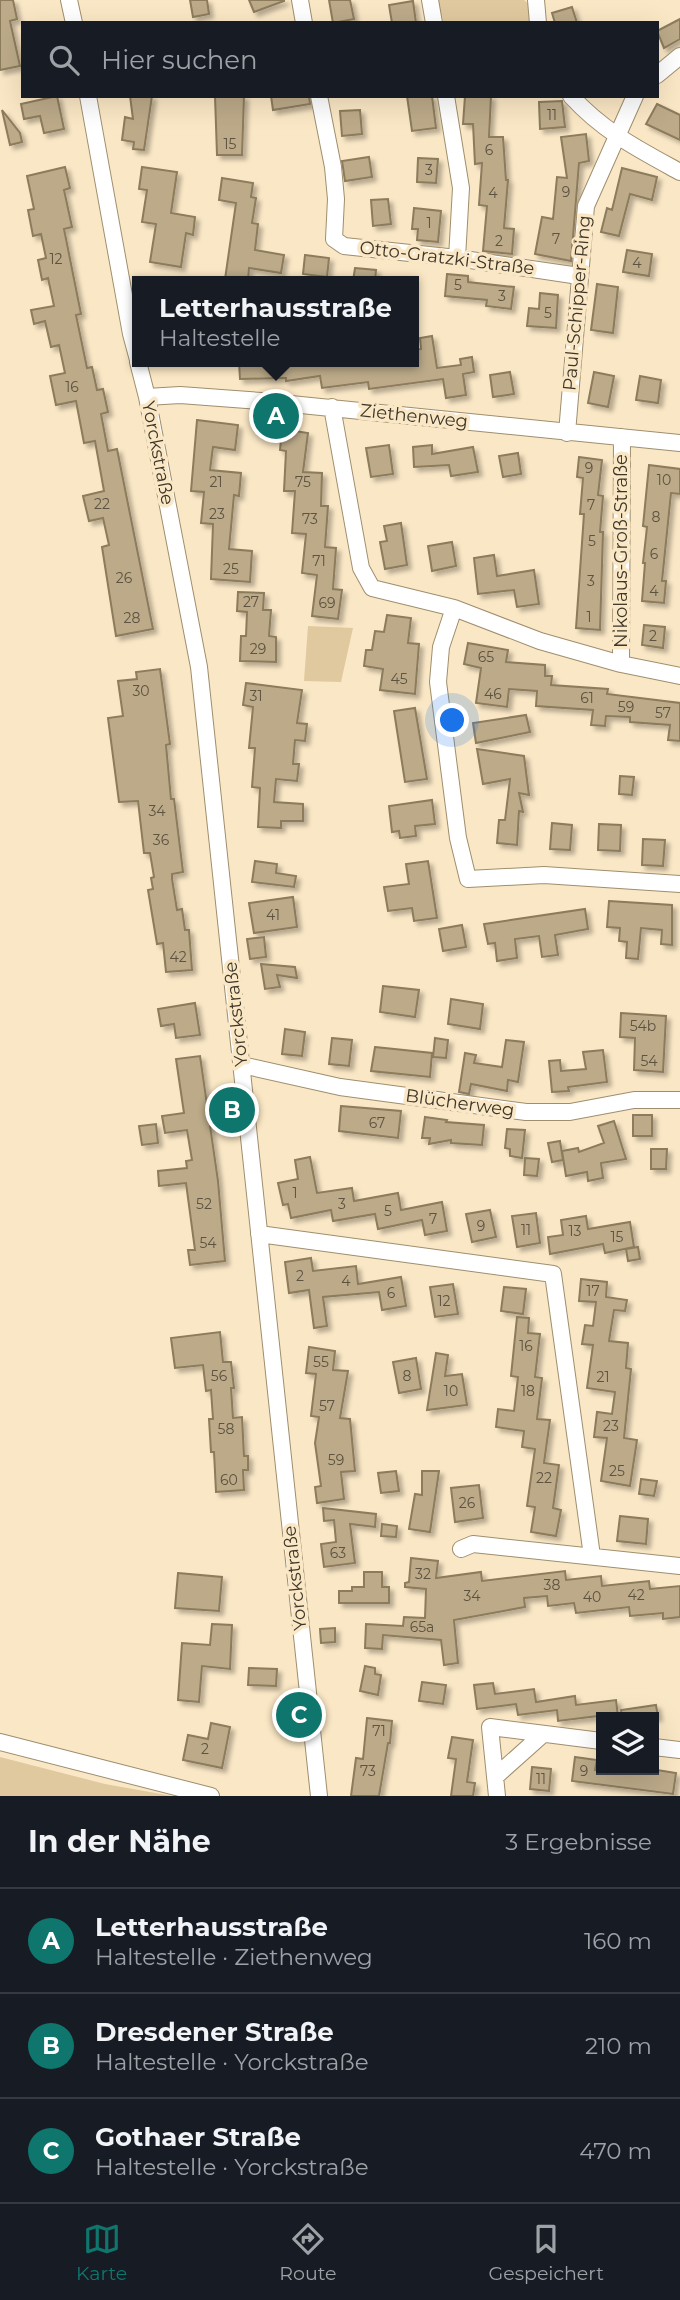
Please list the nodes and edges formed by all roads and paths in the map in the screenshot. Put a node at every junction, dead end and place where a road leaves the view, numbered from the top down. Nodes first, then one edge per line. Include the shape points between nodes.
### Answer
1 (69, 0) edge
2 (300, 0) edge
3 (430, 0) edge
4 (536, 0) edge
5 (74, 21) edge
6 (304, 21) edge
7 (434, 21) edge
8 (538, 21) edge
9 (680, 56) edge
10 (659, 73) edge
11 (88, 98) edge
12 (319, 98) edge
13 (446, 98) edge
14 (573, 98) edge
15 (634, 98) edge
16 (616, 137) junction
17 (680, 172) edge
18 (457, 258) junction
19 (579, 276) junction
20 (132, 329) edge
21 (140, 367) edge
22 (147, 397) junction
23 (331, 407) junction
24 (567, 433) junction
25 (622, 438) junction
26 (680, 443) edge
27 (454, 608) junction
28 (621, 664) junction
29 (680, 676) edge
30 (680, 884) edge
31 (242, 1065) junction
32 (680, 1100) edge
33 (259, 1234) junction
34 (461, 1549) dead end
35 (592, 1556) junction
36 (680, 1566) edge
37 (542, 1735) junction
38 (596, 1740) edge
39 (0, 1742) edge
40 (659, 1748) edge
41 (680, 1750) edge
42 (495, 1777) junction
43 (211, 1796) edge
44 (319, 1796) edge
45 (497, 1796) edge

1 - 5 street
2 - 6 street
3 - 7 street
4 - 8 street
9 - 10 street
11 - 20 street, Yorckstraße
12 - 18 street, Otto-Gratzki-Straße via 336,199 334,239 344,246
13 - 18 street via 461,188
14 - 16 street
15 - 16 street, Paul-Schipper-Ring
16 - 17 street
16 - 19 street, Paul-Schipper-Ring via 586,206
18 - 19 street, Otto-Gratzki-Straße
19 - 24 street, Paul-Schipper-Ring
21 - 22 street, Yorckstraße
22 - 23 street, Ziethenweg via 180,395
22 - 31 street, Yorckstraße via 198,655
23 - 24 street, Ziethenweg
23 - 27 street via 366,579 372,588
24 - 25 street, Ziethenweg
25 - 26 street, Ziethenweg
25 - 28 street, Nikolaus-Groß-Straße
27 - 28 street via 540,641
27 - 30 street via 438,682 458,838 468,879 544,876
28 - 29 street
31 - 32 street, Blücherweg via 340,1087 526,1112 570,1112 634,1100
31 - 33 street, Yorckstraße
33 - 35 street via 553,1274
33 - 44 street, Yorckstraße
34 - 35 street via 472,1544
35 - 36 street
37 - 38 street
37 - 42 street
37 - 42 street via 490,1727
39 - 43 street
40 - 41 street
42 - 45 street

